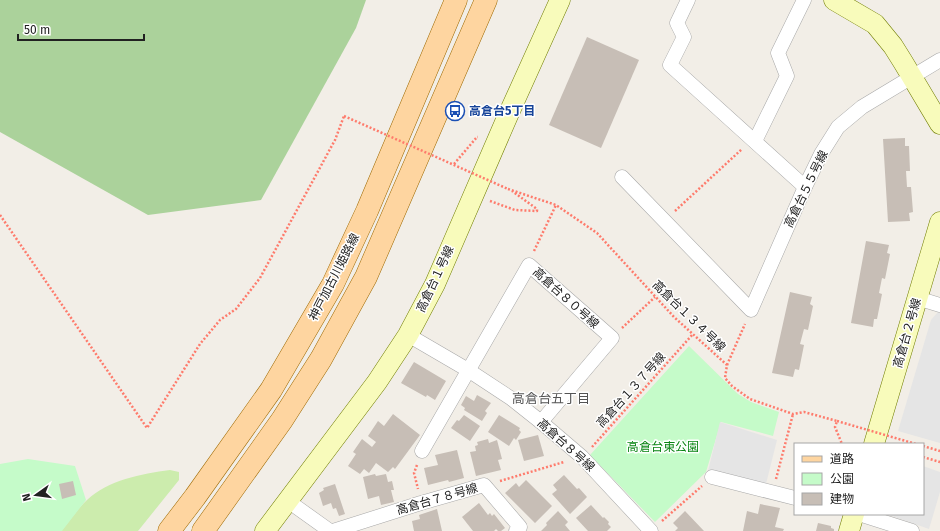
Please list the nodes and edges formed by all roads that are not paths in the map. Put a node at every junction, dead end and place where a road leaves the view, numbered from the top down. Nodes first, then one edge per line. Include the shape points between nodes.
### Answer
1 (456, 0) edge
2 (486, 0) edge
3 (560, 0) edge
4 (688, 0) edge
5 (804, 0) edge
6 (834, 0) edge
7 (940, 60) edge
8 (913, 77) junction
9 (940, 124) edge
10 (754, 140) junction
11 (622, 177) dead end
12 (805, 187) junction
13 (940, 222) edge
14 (917, 298) junction
15 (940, 305) edge
16 (408, 335) junction
17 (468, 370) junction
18 (541, 422) junction
19 (874, 443) edge
20 (422, 451) road end
21 (712, 477) road end
22 (794, 498) edge
23 (288, 501) junction
24 (854, 515) edge
25 (862, 515) edge
26 (170, 531) edge
27 (203, 531) edge
28 (265, 531) edge
29 (332, 531) edge
30 (516, 531) edge
31 (651, 531) edge
32 (849, 531) edge
33 (912, 531) edge

1 - 26 main road, 神戸加古川姫路線 via 367,211 333,284 271,390
2 - 27 main road via 366,277 321,359 282,420
3 - 16 street, 高倉台１号線 via 435,284
4 - 10 street via 677,23 684,36 670,64
5 - 10 street via 778,53 787,76
6 - 8 street via 874,24 893,46
7 - 8 street, 高倉台５５号線
8 - 9 street
8 - 12 street, 高倉台５５号線 via 862,107 838,127
10 - 12 street
11 - 12 street, 高倉台５５号線 via 751,310
13 - 14 street, 高倉台２号線
14 - 15 street
14 - 19 street, 高倉台２号線
16 - 17 street, 高倉台８号線
16 - 23 street, 高倉台１号線 via 378,382
17 - 18 street, 高倉台８号線 via 512,398
17 - 18 street, 高倉台８０号線 via 529,265 612,338
17 - 20 street, 高倉台８０号線
18 - 31 street, 高倉台８号線 via 582,457
21 - 22 street
23 - 28 street, 高倉台１号線
23 - 29 street
24 - 32 street
25 - 33 street
29 - 30 street, 高倉台７８号線 via 484,485 520,527

